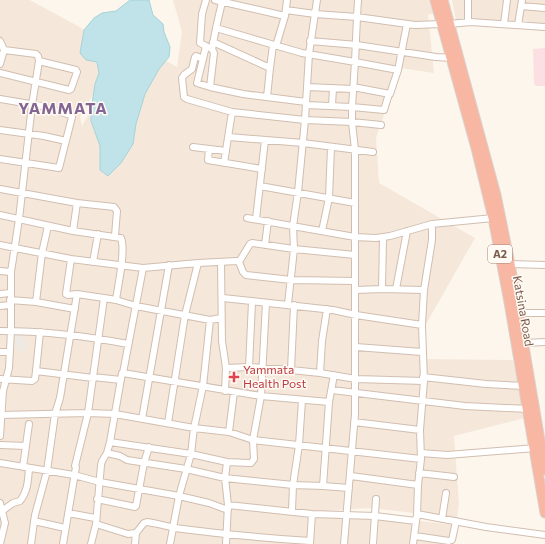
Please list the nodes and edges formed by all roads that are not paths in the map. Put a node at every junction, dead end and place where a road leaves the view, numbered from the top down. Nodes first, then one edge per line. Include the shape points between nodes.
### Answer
1 (206, 0) edge
2 (215, 0) edge
3 (287, 0) edge
4 (317, 0) edge
5 (358, 0) edge
6 (435, 0) edge
7 (443, 0) edge
8 (468, 0) edge
9 (507, 0) edge
10 (222, 2) junction
11 (521, 3) edge
12 (545, 8) edge
13 (286, 13) junction
14 (315, 14) junction
15 (357, 17) junction
16 (468, 22) junction
17 (407, 24) junction
18 (446, 24) junction
19 (504, 24) junction
20 (518, 24) junction
21 (545, 27) edge
22 (216, 28) junction
23 (0, 41) edge
24 (310, 41) junction
25 (213, 42) junction
26 (357, 45) junction
27 (206, 46) junction
28 (275, 46) junction
29 (212, 49) junction
30 (4, 50) junction
31 (401, 52) junction
32 (308, 54) junction
33 (452, 58) junction
34 (203, 59) junction
35 (39, 61) junction
36 (355, 62) junction
37 (0, 64) edge
38 (270, 68) junction
39 (398, 70) junction
40 (0, 73) edge
41 (36, 82) junction
42 (210, 87) junction
43 (306, 87) junction
44 (333, 88) junction
45 (353, 88) junction
46 (390, 94) junction
47 (267, 97) junction
48 (0, 99) edge
49 (306, 104) junction
50 (32, 105) junction
51 (332, 106) junction
52 (352, 107) junction
53 (232, 112) junction
54 (305, 120) junction
55 (352, 122) junction
56 (381, 126) dead end
57 (0, 130) edge
58 (29, 134) junction
59 (229, 137) junction
60 (265, 140) junction
61 (66, 141) junction
62 (303, 144) junction
63 (193, 147) dead end
64 (331, 147) junction
65 (209, 149) junction
66 (355, 150) junction
67 (226, 151) junction
68 (373, 152) dead end
69 (0, 159) edge
70 (25, 162) junction
71 (224, 163) junction
72 (262, 169) junction
73 (260, 186) junction
74 (0, 189) edge
75 (298, 192) junction
76 (22, 193) junction
77 (330, 198) junction
78 (77, 203) junction
79 (355, 203) junction
80 (0, 215) edge
81 (247, 218) dead end
82 (493, 218) junction
83 (19, 219) junction
84 (256, 219) junction
85 (268, 221) junction
86 (432, 224) junction
87 (48, 226) junction
88 (294, 226) junction
89 (322, 231) junction
90 (407, 231) junction
91 (73, 232) junction
92 (98, 234) junction
93 (115, 236) junction
94 (355, 237) junction
95 (383, 237) junction
96 (0, 245) edge
97 (265, 246) junction
98 (15, 247) junction
99 (294, 250) junction
100 (42, 253) junction
101 (355, 255) junction
102 (71, 259) junction
103 (93, 262) junction
104 (221, 262) junction
105 (239, 262) junction
106 (198, 263) junction
107 (510, 264) junction
108 (545, 264) edge
109 (169, 265) junction
110 (121, 266) junction
111 (143, 268) junction
112 (0, 271) edge
113 (11, 272) junction
114 (291, 280) junction
115 (355, 282) junction
116 (382, 289) junction
117 (396, 289) junction
118 (356, 290) junction
119 (424, 290) junction
120 (10, 293) junction
121 (0, 294) edge
122 (77, 294) junction
123 (104, 298) junction
124 (222, 298) junction
125 (116, 300) junction
126 (36, 302) junction
127 (252, 302) junction
128 (10, 303) junction
129 (266, 303) junction
130 (291, 305) junction
131 (0, 306) edge
132 (136, 306) junction
133 (75, 309) junction
134 (327, 309) junction
135 (162, 310) junction
136 (519, 313) junction
137 (545, 313) edge
138 (185, 315) junction
139 (356, 315) junction
140 (222, 318) junction
141 (210, 320) junction
142 (422, 325) junction
143 (0, 331) edge
144 (11, 331) junction
145 (40, 332) junction
146 (71, 335) junction
147 (99, 338) junction
148 (545, 342) edge
149 (524, 343) junction
150 (128, 344) junction
151 (356, 347) junction
152 (0, 352) edge
153 (10, 352) junction
154 (422, 352) junction
155 (249, 367) junction
156 (226, 368) junction
157 (263, 368) junction
158 (291, 370) junction
159 (36, 371) junction
160 (123, 373) junction
161 (320, 373) junction
162 (64, 374) junction
163 (334, 375) junction
164 (149, 377) junction
165 (93, 378) junction
166 (3, 379) edge
167 (356, 379) junction
168 (423, 379) junction
169 (121, 380) junction
170 (175, 382) junction
171 (203, 386) junction
172 (524, 386) junction
173 (332, 390) junction
174 (225, 391) junction
175 (234, 392) junction
176 (355, 394) junction
177 (261, 396) junction
178 (302, 400) junction
179 (423, 401) junction
180 (329, 402) junction
181 (528, 409) junction
182 (88, 413) junction
183 (55, 414) junction
184 (115, 414) junction
185 (1, 415) edge
186 (142, 419) junction
187 (354, 422) junction
188 (168, 423) junction
189 (29, 424) dead end
190 (194, 428) junction
191 (420, 430) junction
192 (229, 432) junction
193 (0, 436) edge
194 (253, 440) junction
195 (110, 442) junction
196 (0, 445) edge
197 (299, 445) junction
198 (26, 446) junction
199 (149, 447) junction
200 (326, 448) junction
201 (535, 448) junction
202 (352, 450) junction
203 (107, 453) junction
204 (191, 454) junction
205 (421, 456) junction
206 (227, 462) junction
207 (0, 463) edge
208 (144, 463) junction
209 (26, 468) junction
210 (186, 469) junction
211 (545, 470) edge
212 (47, 471) junction
213 (419, 473) junction
214 (74, 475) junction
215 (351, 476) junction
216 (454, 477) dead end
217 (226, 478) junction
218 (100, 482) junction
219 (293, 485) junction
220 (418, 485) junction
221 (323, 486) junction
222 (349, 488) junction
223 (139, 489) junction
224 (446, 493) dead end
225 (179, 496) junction
226 (97, 499) junction
227 (376, 499) dead end
228 (0, 503) edge
229 (228, 508) junction
230 (2, 511) junction
231 (292, 511) junction
232 (68, 512) junction
233 (545, 513) edge
234 (312, 514) junction
235 (347, 514) junction
236 (417, 514) junction
237 (375, 516) junction
238 (2, 518) edge
239 (442, 519) junction
240 (96, 521) junction
241 (416, 521) junction
242 (456, 521) junction
243 (34, 522) junction
244 (173, 527) junction
245 (65, 528) junction
246 (136, 532) junction
247 (226, 534) junction
248 (545, 534) edge
249 (415, 536) junction
250 (310, 542) edge
251 (0, 544) edge
252 (31, 544) edge
253 (62, 544) edge
254 (91, 544) edge
255 (135, 544) edge
256 (170, 544) edge
257 (226, 544) edge
258 (344, 544) edge
259 (373, 544) edge
260 (413, 544) edge

1 - 27 street via 202,14 200,43
2 - 10 street
3 - 13 street
4 - 14 street
5 - 15 street
6 - 18 highway, Katsina Road / A2
7 - 18 highway, Katsina Road / A2
8 - 16 street
9 - 19 street
10 - 13 street
10 - 22 street
11 - 12 street
11 - 20 street
13 - 14 street
13 - 28 street
14 - 15 street
14 - 24 street
15 - 17 street
15 - 26 street
16 - 18 street
16 - 19 street
17 - 18 street
17 - 31 street
18 - 33 highway, Katsina Road / A2
18 - 107 highway, Katsina Road / A2 via 492,177
19 - 20 street
20 - 21 street
22 - 25 street
22 - 28 street
23 - 30 street
24 - 26 street
24 - 32 street
25 - 29 street
25 - 38 street
26 - 31 street
26 - 36 street
27 - 29 street
27 - 34 street
28 - 32 street
28 - 38 street
29 - 42 street via 214,53
30 - 35 street via 36,54
30 - 37 street
31 - 33 street
31 - 39 street
32 - 36 street
32 - 43 street
33 - 82 highway, Katsina Road / A2
34 - 42 street via 197,83
34 - 53 street via 196,56 192,69 182,78 184,97
35 - 41 street
35 - 41 street via 77,72 70,90
36 - 39 street
36 - 45 street
38 - 47 street
39 - 46 street
40 - 41 street
41 - 50 street
42 - 47 street
43 - 44 street
43 - 49 street
44 - 45 street
44 - 51 street
45 - 46 street
45 - 52 street
46 - 52 street via 384,110
47 - 49 street
48 - 50 street
49 - 51 street
49 - 54 street
50 - 58 street
50 - 61 street via 71,115
51 - 52 street
52 - 55 street
53 - 54 street
53 - 59 street
54 - 55 street
54 - 62 street
55 - 56 street
55 - 66 street
57 - 58 street
58 - 61 street
58 - 70 street
59 - 60 street
59 - 67 street
60 - 62 street
60 - 72 street
61 - 70 street via 59,168
62 - 64 street
62 - 75 street
63 - 65 street
64 - 66 street
64 - 77 street
65 - 67 street
65 - 71 street via 207,160
66 - 68 street
66 - 79 street
67 - 71 street
69 - 70 street
70 - 76 street
71 - 72 street
72 - 73 street
73 - 75 street
73 - 84 street
74 - 76 street
75 - 77 street
75 - 88 street
76 - 78 street
76 - 83 street
77 - 79 street
77 - 89 street
78 - 91 street
78 - 93 street via 116,208
79 - 94 street
80 - 83 street
81 - 84 street
82 - 86 street
82 - 172 highway, Katsina Road / A2
83 - 87 street
83 - 98 street
84 - 85 street
85 - 88 street
85 - 97 street
86 - 90 street
86 - 119 street
87 - 91 street
87 - 100 street
88 - 89 street
88 - 99 street
89 - 94 street
90 - 95 street
90 - 117 street
91 - 92 street
92 - 93 street
92 - 103 street
93 - 110 street via 122,240
94 - 95 street
94 - 101 street
95 - 116 street
96 - 98 street
97 - 99 street
97 - 105 street via 250,244
98 - 100 street
98 - 113 street
99 - 101 street
99 - 114 street
100 - 102 street
100 - 126 street
101 - 115 street
102 - 103 street
102 - 122 street via 66,294
103 - 110 street
104 - 105 street
104 - 106 street
104 - 124 street
105 - 114 street via 246,275
106 - 109 street
106 - 138 street
107 - 108 street
107 - 136 highway, Katsina Road / A2
109 - 111 street
109 - 135 street
110 - 111 street
110 - 125 street
111 - 132 street
112 - 113 street
113 - 120 street
114 - 115 street
114 - 130 street
115 - 118 street
116 - 117 street
116 - 118 street
117 - 119 street
118 - 139 street
119 - 142 street
120 - 121 street
120 - 128 street
122 - 123 street
122 - 133 street
123 - 125 street
123 - 147 street
124 - 127 street
124 - 140 street
125 - 132 street
126 - 128 street
126 - 133 street
127 - 129 street
127 - 155 street
128 - 131 street
128 - 144 street
129 - 130 street
129 - 157 street
130 - 134 street
130 - 158 street
132 - 135 street
132 - 150 street
133 - 146 street
134 - 139 street
134 - 161 street
135 - 138 street
135 - 164 street
136 - 137 street
136 - 149 highway, Katsina Road / A2
138 - 141 street
138 - 170 street
139 - 142 street
139 - 151 street
140 - 141 street
140 - 156 street
141 - 171 street
142 - 154 street
143 - 144 street
144 - 145 street
144 - 153 street
145 - 146 street
145 - 159 street
146 - 147 street
146 - 162 street
147 - 150 street
147 - 165 street
148 - 149 street
149 - 211 highway, A2
150 - 160 street
151 - 154 street
151 - 167 street
152 - 153 street
153 - 166 street via 9,368
154 - 168 street
155 - 156 street
155 - 157 street
156 - 174 street
157 - 158 street
157 - 177 street
158 - 161 street
159 - 162 street
159 - 166 street via 35,379 32,381
160 - 164 street
160 - 169 street
161 - 163 street
162 - 165 street
162 - 183 street
163 - 167 street
163 - 173 street
164 - 170 street
164 - 186 street
165 - 169 street
165 - 182 street
166 - 185 street
167 - 168 street
167 - 176 street
168 - 172 street
168 - 179 street
169 - 184 street
170 - 171 street
170 - 188 street
171 - 174 street
171 - 190 street
172 - 181 highway, Katsina Road / A2
173 - 176 street
173 - 180 street
174 - 175 street
175 - 177 street
175 - 192 street
176 - 179 street
176 - 187 street
177 - 178 street
177 - 194 street
178 - 180 street
178 - 197 street
179 - 181 street
179 - 191 street
180 - 200 street
181 - 201 highway, Katsina Road / A2
182 - 183 street
182 - 184 street
182 - 214 street
183 - 185 street
183 - 212 street
184 - 186 street
184 - 195 street
185 - 193 street
186 - 188 street
187 - 191 street
187 - 202 street
188 - 190 street
189 - 198 street
190 - 192 street
190 - 204 street
191 - 205 street
192 - 194 street
194 - 197 street
194 - 206 street via 252,463
195 - 199 street
195 - 203 street
196 - 198 street
197 - 200 street
197 - 219 street
198 - 209 street
199 - 204 street
199 - 208 street
200 - 202 street
200 - 221 street
201 - 205 street
201 - 233 highway, Katsina Road / A2
202 - 205 street
202 - 215 street
203 - 208 street
203 - 218 street via 102,461
204 - 206 street
204 - 210 street
205 - 213 street
206 - 217 street
207 - 209 street
208 - 210 street
208 - 223 street
209 - 212 street
209 - 230 street via 28,484 23,497
210 - 217 street
210 - 225 street
212 - 214 street
212 - 243 street
213 - 216 street
213 - 220 street
214 - 218 street
214 - 232 street
215 - 220 street
215 - 222 street
217 - 219 street
217 - 229 street
218 - 223 street
218 - 226 street
219 - 221 street
219 - 231 street
220 - 236 street
221 - 222 street
222 - 235 street
223 - 225 street
223 - 226 street via 135,507
224 - 239 street
225 - 229 street
225 - 244 street
226 - 240 street
227 - 237 street
228 - 230 street
229 - 231 street
229 - 247 street
230 - 238 street
231 - 234 street
232 - 240 street
232 - 245 street
234 - 235 street
234 - 250 street
235 - 237 street
235 - 258 street
236 - 239 street
236 - 241 street
237 - 241 street
237 - 259 street
238 - 251 street via 5,527
239 - 242 street
240 - 246 street via 128,534
240 - 254 street
241 - 249 street
242 - 248 street
242 - 249 street via 453,537 449,541
243 - 245 street
243 - 252 street
244 - 246 street via 147,522
244 - 247 street
244 - 256 street
245 - 253 street
246 - 255 street
247 - 250 street
247 - 257 street
249 - 260 street

